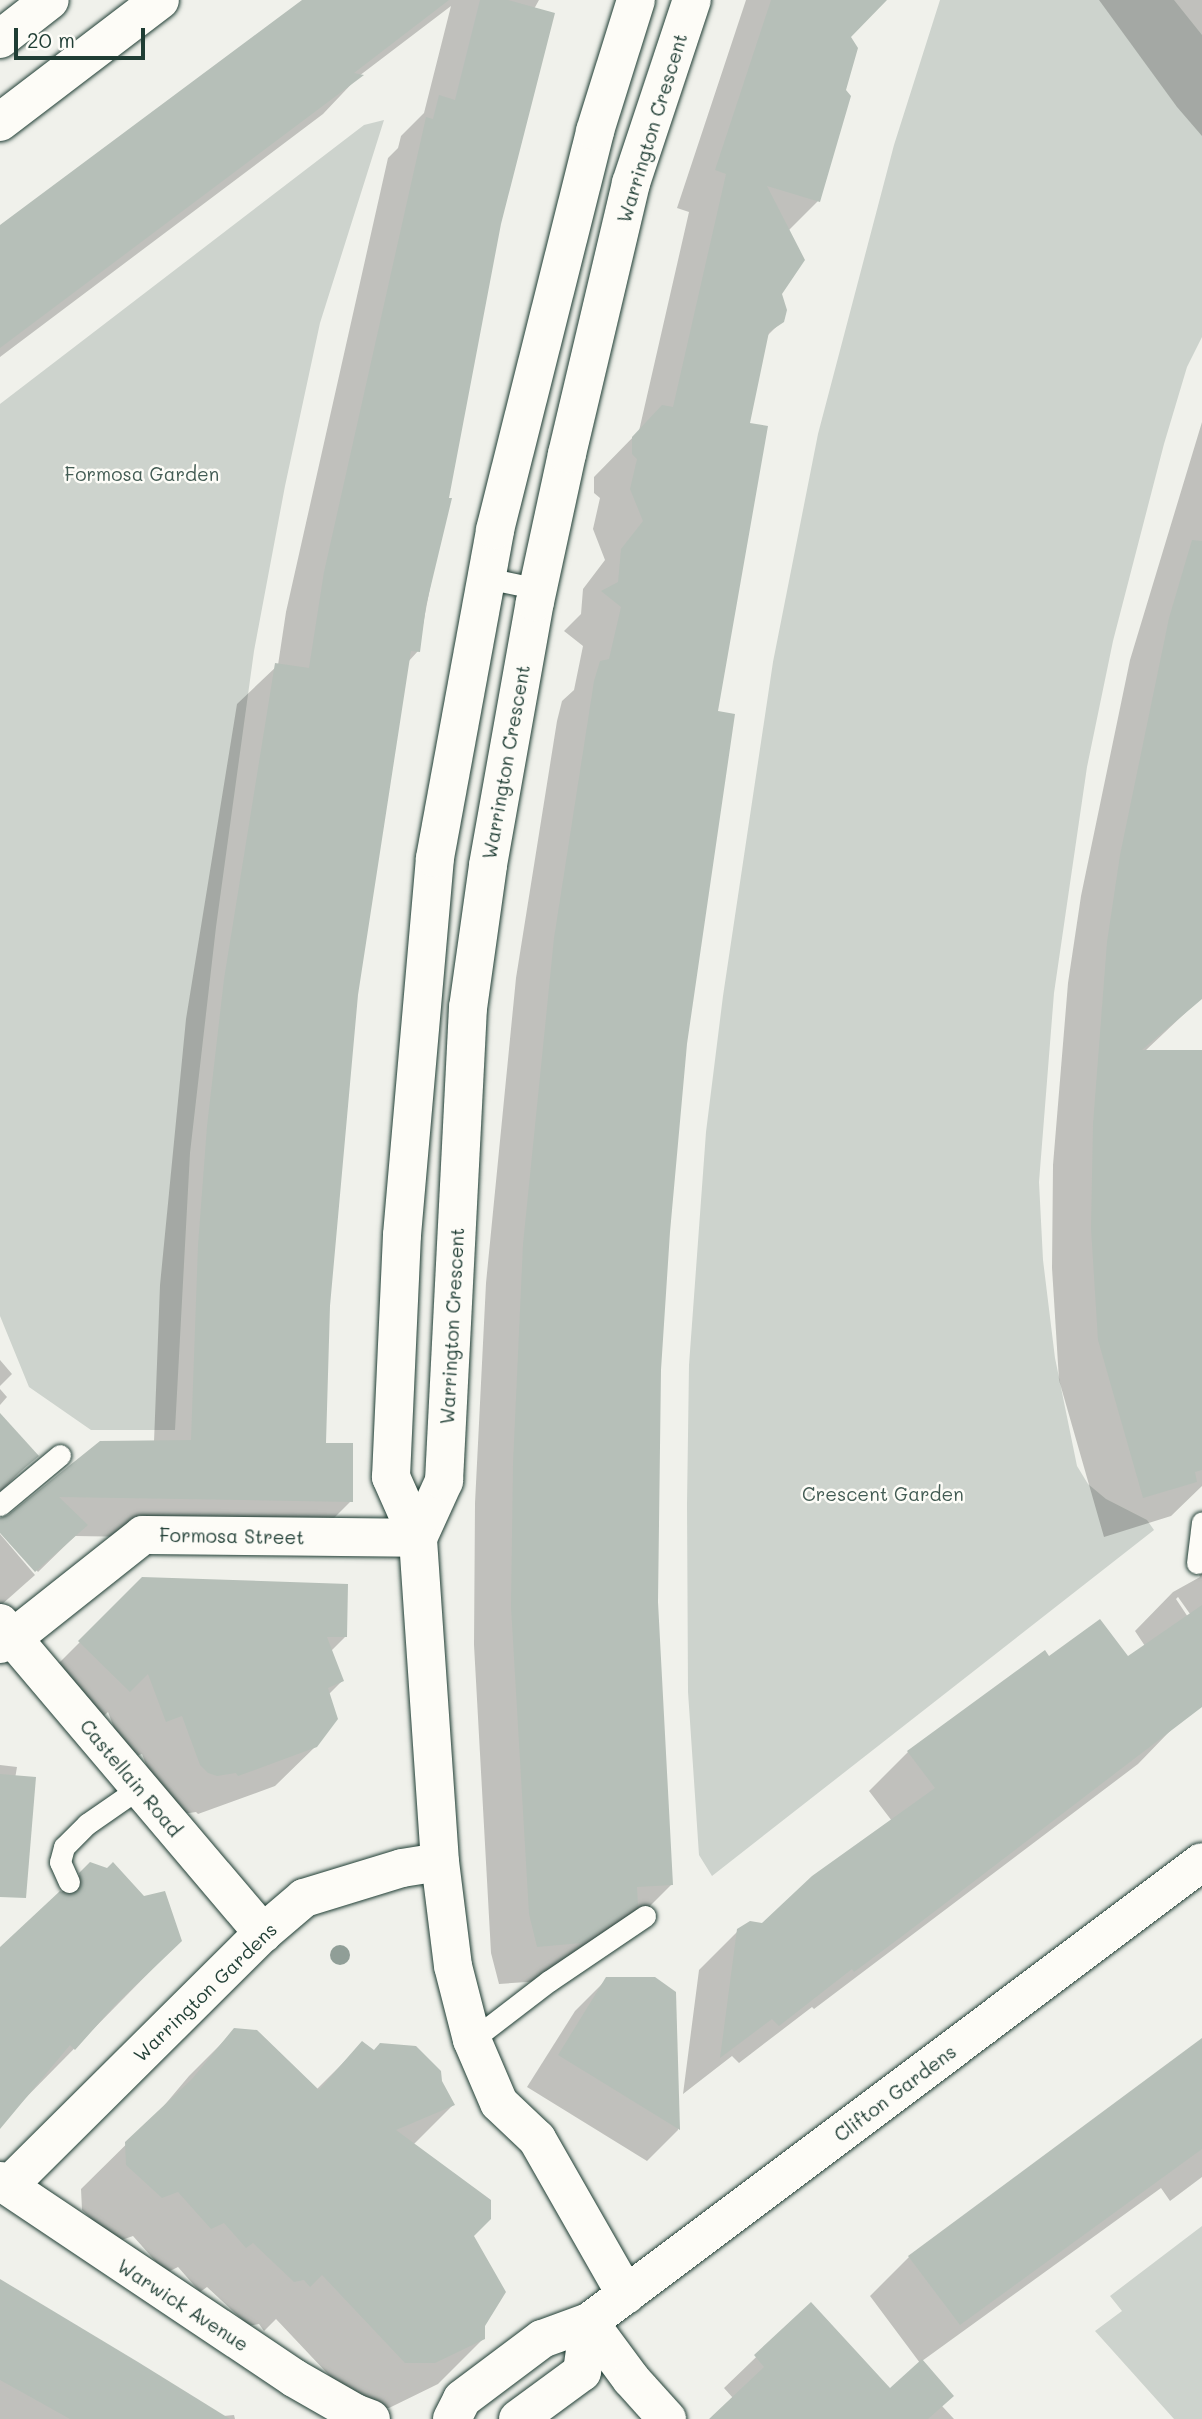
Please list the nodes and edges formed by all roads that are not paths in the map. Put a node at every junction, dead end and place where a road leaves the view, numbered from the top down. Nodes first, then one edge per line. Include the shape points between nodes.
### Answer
1 (50, 0) edge
2 (160, 0) edge
3 (636, 0) edge
4 (692, 0) edge
5 (0, 39) edge
6 (0, 122) edge
7 (486, 578) junction
8 (538, 589) junction
9 (60, 1455) dead end
10 (0, 1505) edge
11 (1202, 1522) edge
12 (418, 1538) junction
13 (1197, 1563) dead end
14 (4, 1635) edge
15 (139, 1788) junction
16 (1202, 1862) edge
17 (440, 1863) junction
18 (69, 1882) dead end
19 (645, 1916) dead end
20 (263, 1933) junction
21 (472, 2040) junction
22 (4, 2184) edge
23 (626, 2294) junction
24 (589, 2322) junction
25 (371, 2419) edge
26 (452, 2419) edge
27 (518, 2419) edge
28 (667, 2419) edge

1 - 5 street
2 - 6 street
3 - 7 street, Warrington Crescent via 596,131
4 - 8 street, Warrington Crescent via 631,183
7 - 8 lane
7 - 12 street, Warrington Crescent via 435,858 402,1235 390,1477
8 - 12 street, Warrington Crescent via 488,865 468,1008 444,1481
9 - 10 lane
11 - 13 lane
12 - 14 street, Formosa Street via 142,1535
12 - 17 street, Warrington Crescent
14 - 15 street, Castellain Road
15 - 18 lane via 87,1824 64,1847 60,1863
15 - 20 street, Castellain Road
16 - 23 street, Clifton Gardens
17 - 20 street, Warrington Gardens via 402,1868 304,1898
17 - 21 street, Warrington Crescent via 453,1966
19 - 21 lane via 549,1980
20 - 22 street, Warrington Gardens
21 - 23 street, Warrington Crescent via 499,2103 537,2139
22 - 25 street, Warwick Avenue via 294,2378
23 - 24 street, Clifton Gardens
24 - 26 street, Clifton Gardens via 541,2339 462,2399
24 - 27 street via 582,2372
24 - 28 street

